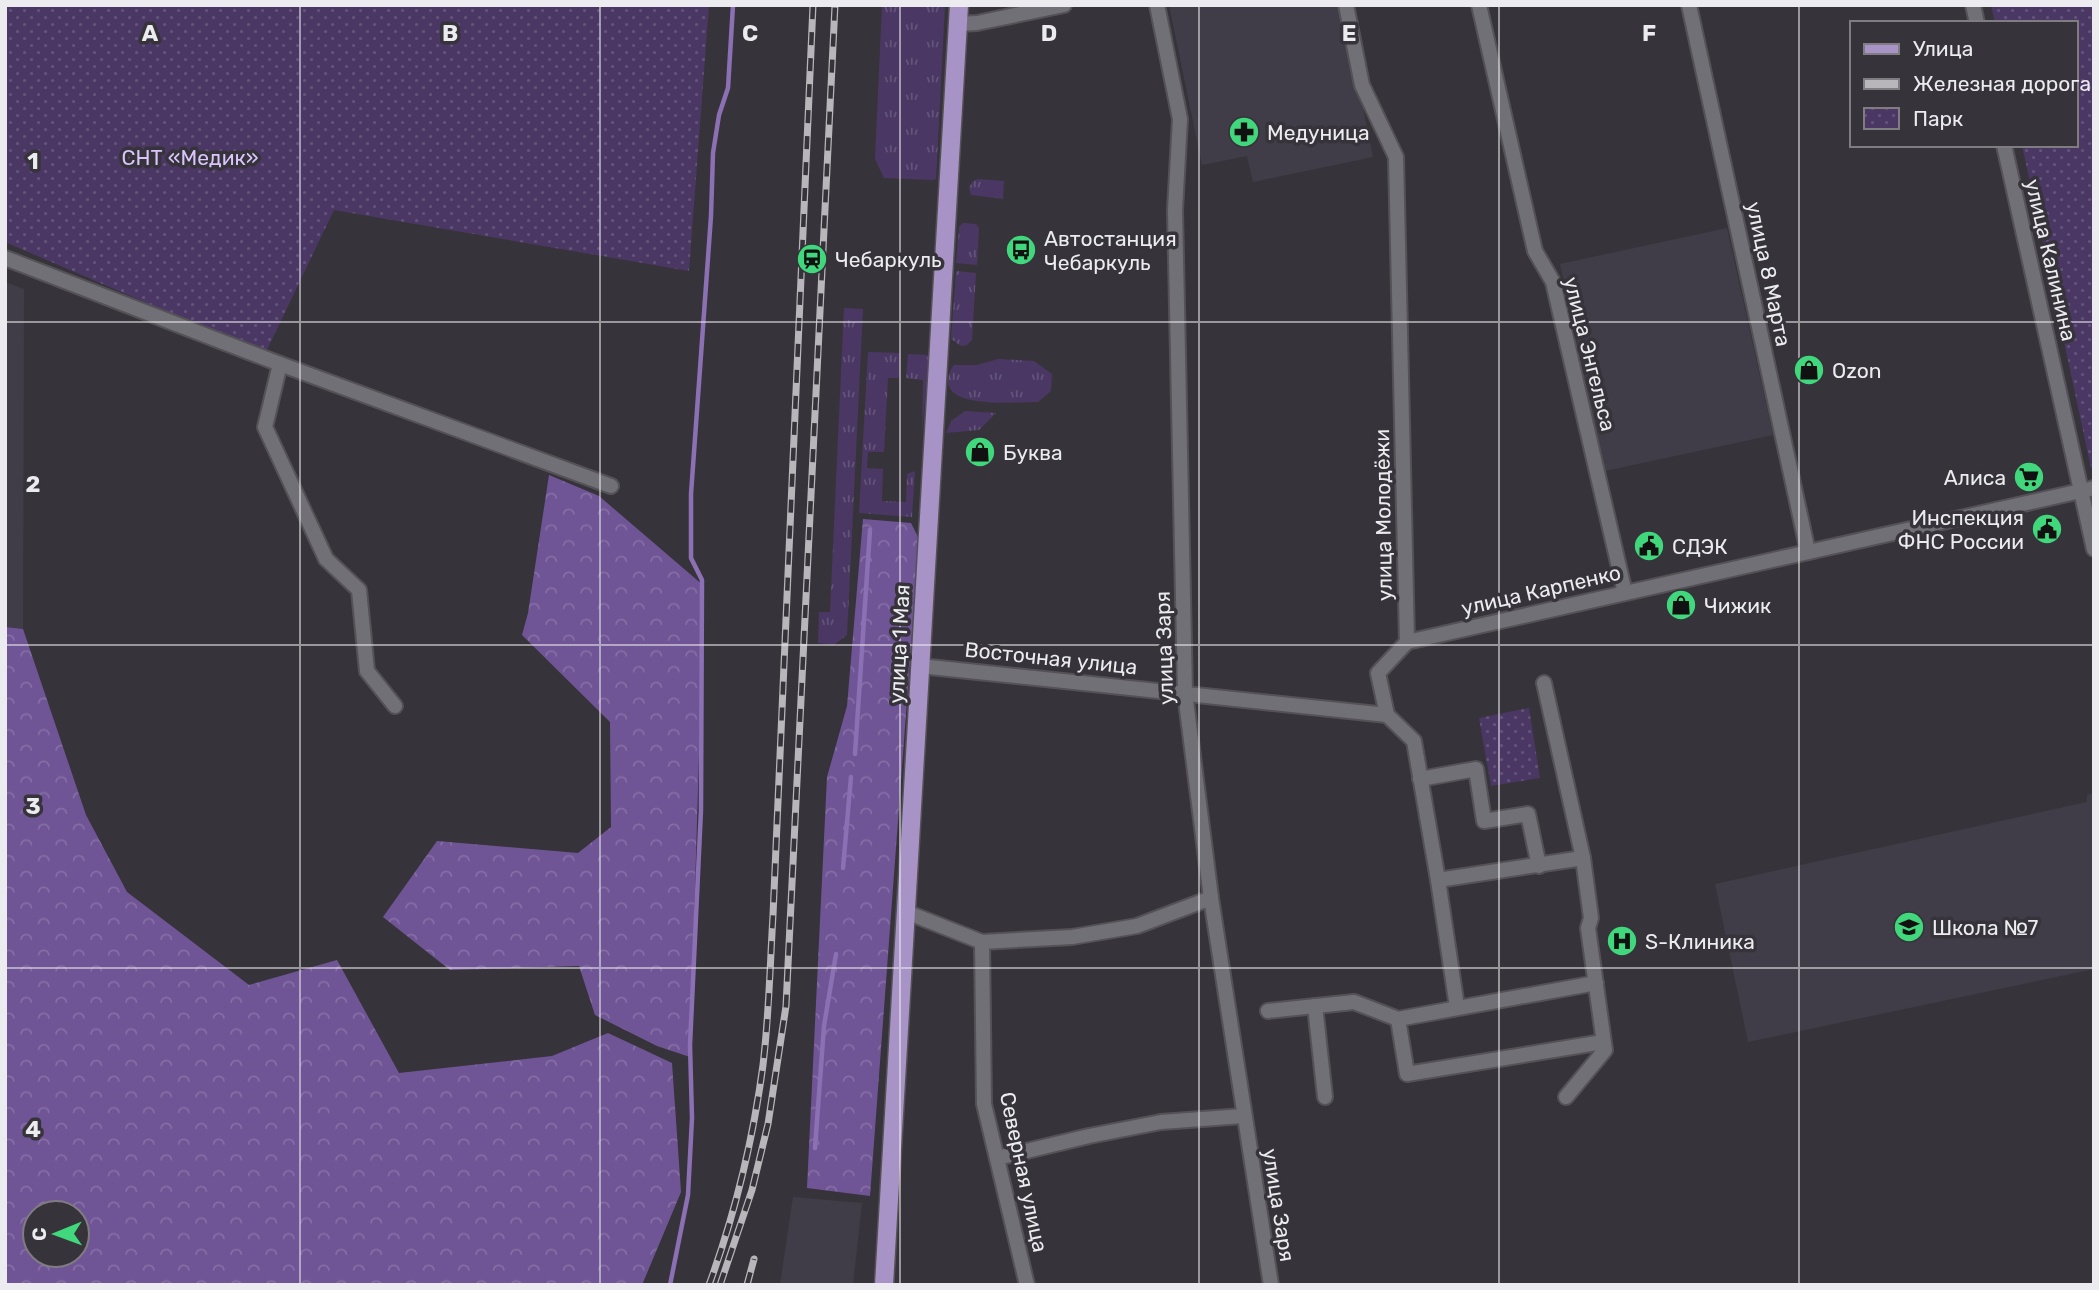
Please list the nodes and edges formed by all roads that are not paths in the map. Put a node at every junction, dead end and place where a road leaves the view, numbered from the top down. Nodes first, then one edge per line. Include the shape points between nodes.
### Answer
1 (959, 5) edge
2 (1064, 5) edge
3 (1157, 5) edge
4 (1346, 5) edge
5 (1479, 5) edge
6 (1689, 5) edge
7 (957, 24) junction
8 (2004, 147) edge
9 (5, 258) edge
10 (281, 364) junction
11 (611, 486) dead end
12 (2087, 489) edge
13 (2094, 548) edge
14 (1808, 552) junction
15 (1625, 593) junction
16 (1407, 642) junction
17 (920, 666) junction
18 (1544, 683) dead end
19 (1185, 693) junction
20 (395, 706) dead end
21 (1387, 715) junction
22 (1420, 779) junction
23 (1583, 858) junction
24 (1539, 866) junction
25 (1438, 880) junction
26 (1211, 898) junction
27 (906, 912) junction
28 (982, 942) junction
29 (1596, 983) junction
30 (1315, 1006) junction
31 (1457, 1007) junction
32 (1268, 1011) dead end
33 (1398, 1019) junction
34 (1604, 1042) junction
35 (1325, 1097) dead end
36 (1566, 1097) dead end
37 (1244, 1116) junction
38 (997, 1158) junction
39 (884, 1285) edge
40 (1027, 1285) edge
41 (1271, 1285) edge

1 - 7 main road, улица 1 Мая
2 - 7 street
3 - 19 street, улица Заря via 1180,119 1175,210
4 - 16 street, улица Молодёжи via 1362,85 1396,157
5 - 15 street, улица Энгельса via 1535,251 1553,282
6 - 14 street, улица 8 Марта
7 - 17 main road, улица 1 Мая
8 - 12 street, улица Калинина
9 - 10 street
10 - 11 street
10 - 20 street via 265,427 326,559 359,590 367,671
12 - 13 street, улица Калинина
12 - 14 street, улица Карпенко
14 - 15 street, улица Карпенко
15 - 16 street, улица Карпенко
16 - 21 street via 1378,673
17 - 19 street, Восточная улица
17 - 27 main road, улица 1 Мая
18 - 23 street
19 - 21 street, Восточная улица
19 - 26 street, улица Заря
21 - 22 street via 1414,741
22 - 24 street via 1476,769 1484,821 1528,814
22 - 25 street
23 - 24 street
23 - 29 street
24 - 25 street
25 - 31 street
26 - 28 street via 1137,926 1072,937
26 - 37 street, улица Заря
27 - 28 street
27 - 39 main road, улица 1 Мая
28 - 38 street, Северная улица via 984,1104
29 - 31 street
29 - 34 street
30 - 32 street
30 - 33 street via 1354,1002
30 - 35 street
31 - 33 street
33 - 34 street via 1407,1074
34 - 36 street via 1605,1050
37 - 38 street via 1161,1122
37 - 41 street, улица Заря
38 - 40 street, Северная улица

